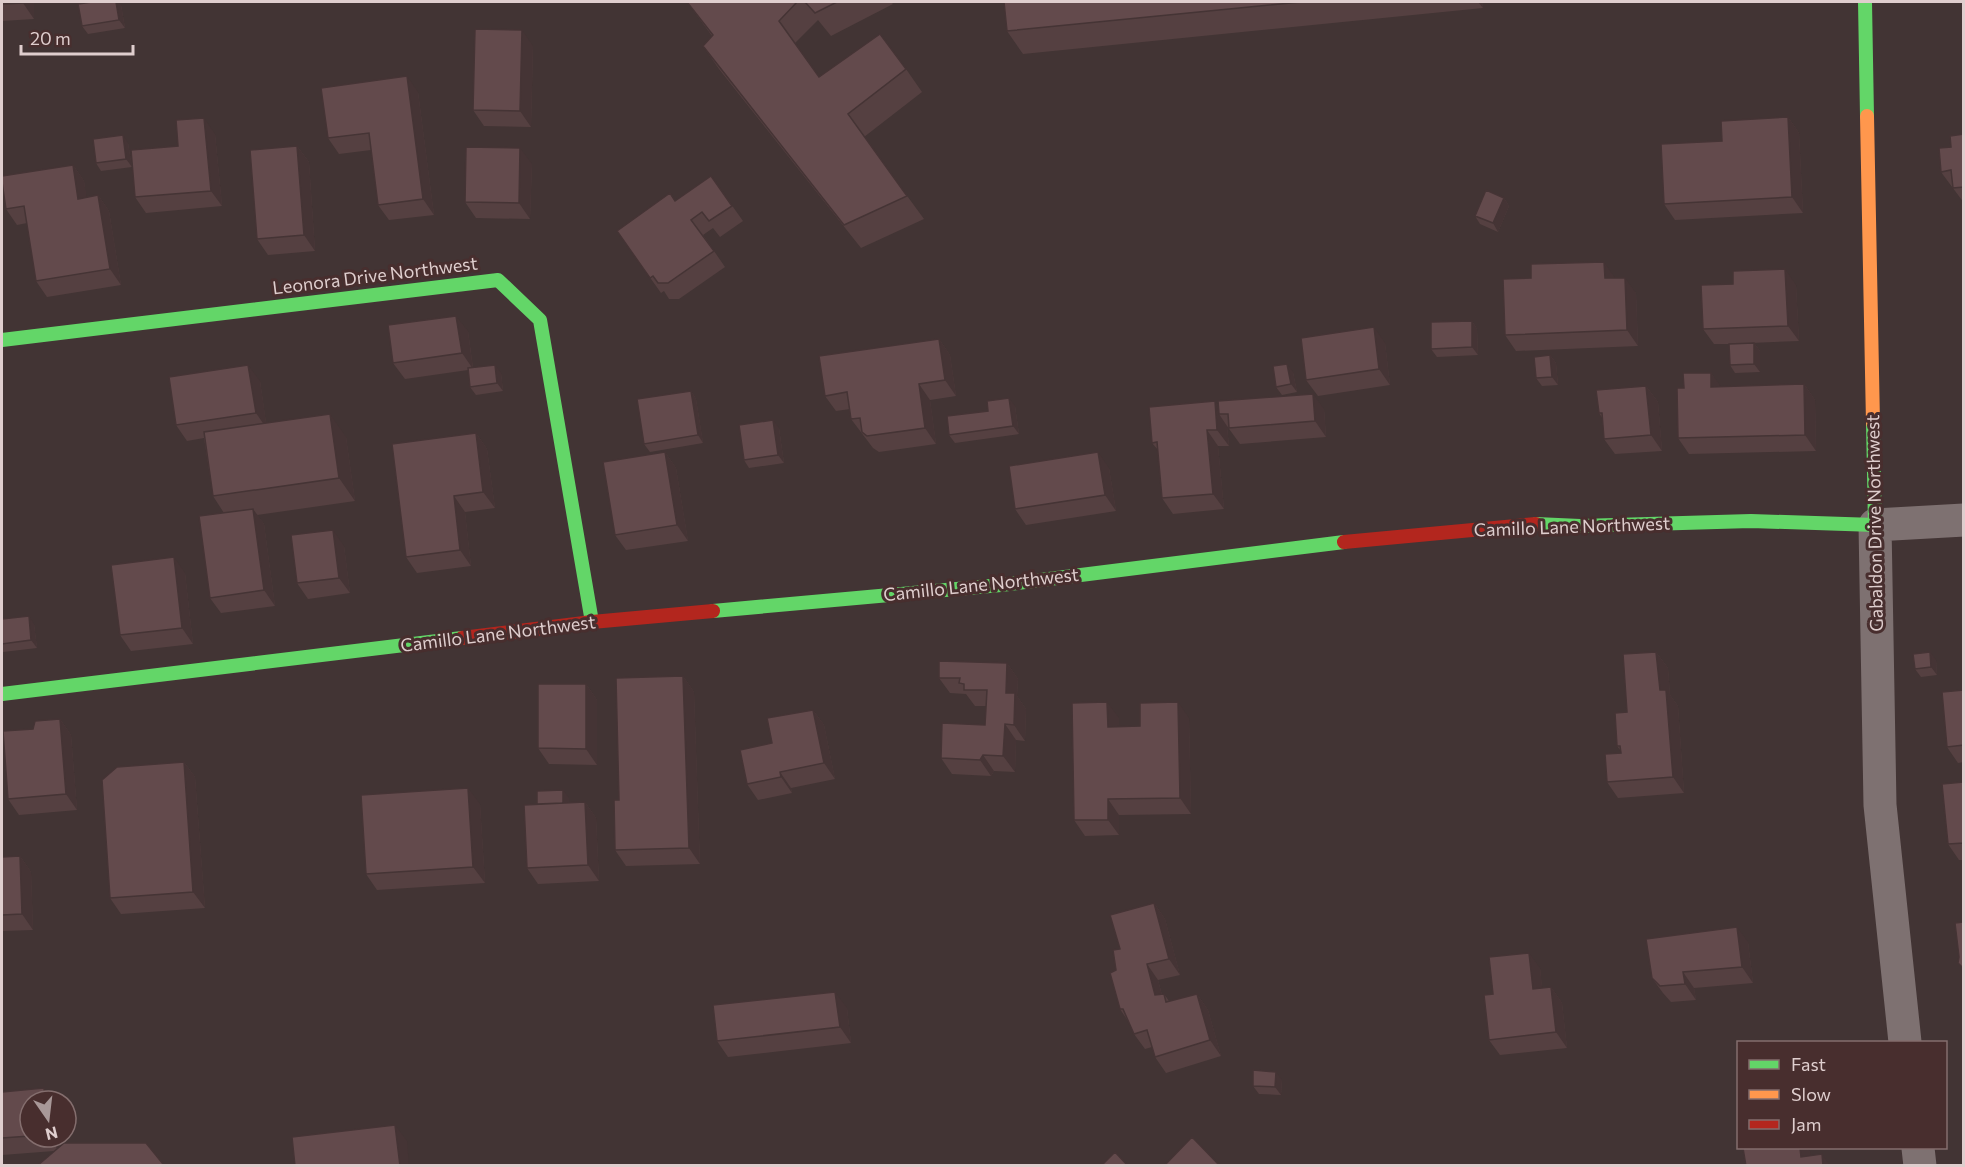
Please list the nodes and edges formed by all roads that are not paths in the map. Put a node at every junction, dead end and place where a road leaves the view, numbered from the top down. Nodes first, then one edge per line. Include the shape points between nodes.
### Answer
1 (1865, 2) edge
2 (2, 340) edge
3 (1964, 520) edge
4 (1875, 525) junction
5 (592, 622) junction
6 (2, 694) edge
7 (1905, 1041) edge
8 (1918, 1149) edge
9 (1920, 1166) edge

1 - 4 street, Gabaldon Drive Northwest
2 - 5 street, Leonora Drive Northwest via 498,280 540,320
3 - 4 street, Camillo Lane Northwest
4 - 5 street, Camillo Lane Northwest via 1751,521 1530,524 1355,541 1001,585
4 - 7 street, Gabaldon Drive Northwest via 1880,805
5 - 6 street, Camillo Lane Northwest
8 - 9 street

